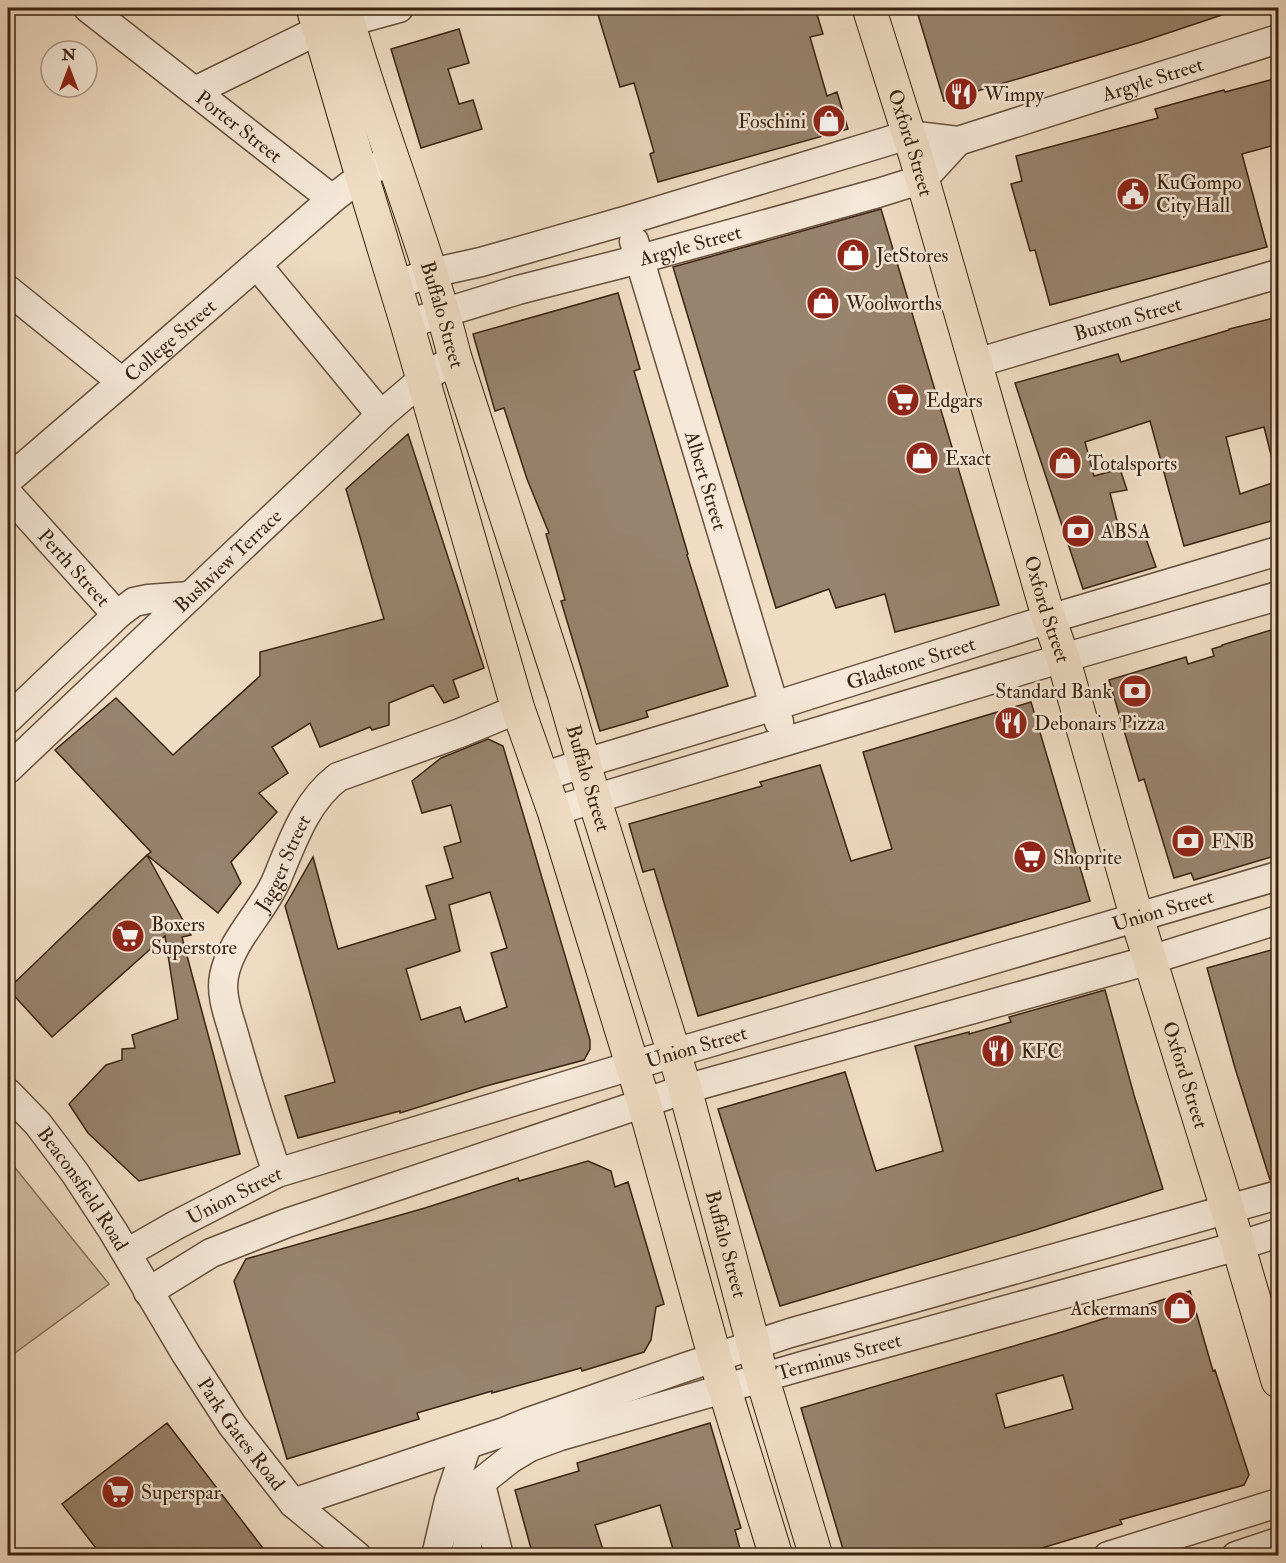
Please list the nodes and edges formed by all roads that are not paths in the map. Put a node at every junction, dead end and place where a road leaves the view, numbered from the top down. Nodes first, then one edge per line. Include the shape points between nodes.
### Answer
1 (88, 8) edge
2 (399, 8) edge
3 (869, 8) edge
4 (331, 17) edge
5 (1278, 39) edge
6 (195, 91) junction
7 (908, 135) junction
8 (958, 141) junction
9 (392, 158) junction
10 (362, 176) junction
11 (922, 179) junction
12 (333, 199) junction
13 (627, 220) junction
14 (640, 259) junction
15 (256, 265) junction
16 (431, 273) junction
17 (1278, 273) edge
18 (395, 285) junction
19 (8, 290) edge
20 (444, 314) junction
21 (407, 324) junction
22 (455, 358) junction
23 (976, 363) junction
24 (423, 379) junction
25 (122, 382) junction
26 (381, 415) junction
27 (8, 480) edge
28 (8, 494) edge
29 (1278, 551) edge
30 (190, 596) junction
31 (1278, 596) edge
32 (117, 615) junction
33 (1049, 619) junction
34 (1063, 658) junction
35 (774, 706) junction
36 (518, 709) junction
37 (8, 719) edge
38 (786, 741) junction
39 (585, 763) junction
40 (8, 769) edge
41 (542, 777) junction
42 (594, 798) junction
43 (554, 811) junction
44 (1278, 876) edge
45 (1137, 918) junction
46 (1278, 920) edge
47 (1150, 960) junction
48 (674, 1053) junction
49 (633, 1067) junction
50 (685, 1089) junction
51 (8, 1093) edge
52 (644, 1103) junction
53 (277, 1173) junction
54 (1278, 1196) edge
55 (1228, 1211) junction
56 (1278, 1233) edge
57 (1238, 1246) junction
58 (127, 1253) junction
59 (148, 1292) junction
60 (753, 1346) junction
61 (720, 1373) junction
62 (762, 1377) junction
63 (1278, 1381) edge
64 (466, 1445) junction
65 (480, 1483) junction
66 (293, 1503) junction
67 (1278, 1503) edge
68 (1278, 1542) edge
69 (357, 1556) edge
70 (436, 1556) edge
71 (466, 1556) edge
72 (500, 1556) edge
73 (777, 1556) edge
74 (816, 1556) edge
75 (1108, 1556) edge
76 (1236, 1556) edge

1 - 6 street, Porter Street
2 - 4 street
3 - 7 main road, Oxford Street
4 - 6 street
4 - 9 main road, Buffalo Street
4 - 10 main road, Buffalo Street
5 - 8 street, Argyle Street
6 - 12 street, Porter Street
7 - 8 street, Argyle Street
7 - 11 main road, Oxford Street
7 - 13 street, Argyle Street
8 - 11 street, Argyle Street
9 - 10 street
9 - 16 main road, Buffalo Street
10 - 12 street
10 - 18 main road, Buffalo Street
11 - 14 street, Argyle Street
11 - 23 main road, Oxford Street
12 - 15 street, College Street
13 - 14 street, Albert Street
13 - 16 street, Argyle Street
14 - 20 street, Argyle Street via 518,290
14 - 35 street, Albert Street
15 - 25 street, College Street
15 - 26 street
16 - 18 street, Argyle Street
16 - 20 main road, Buffalo Street
17 - 23 street, Buxton Street
18 - 21 main road, Buffalo Street
19 - 25 street
20 - 21 street, Argyle Street
20 - 22 main road, Buffalo Street
21 - 24 main road, Buffalo Street
22 - 24 street, Bushview Terrace
22 - 39 main road, Buffalo Street
23 - 33 main road, Oxford Street
24 - 26 street, Bushview Terrace
24 - 36 main road, Buffalo Street
25 - 27 street, College Street
26 - 30 street, Bushview Terrace
28 - 32 street, Perth Street
29 - 33 street, Gladstone Street
30 - 32 street via 141,600
30 - 40 street, Bushview Terrace
31 - 34 street, Gladstone Street
32 - 37 street
33 - 34 main road, Oxford Street
33 - 35 street, Gladstone Street
34 - 38 street, Gladstone Street
34 - 45 main road, Oxford Street
35 - 38 street, Albert Street
35 - 39 street, Gladstone Street
36 - 41 main road, Buffalo Street
36 - 53 street, Jagger Street via 338,777 326,786 305,814 274,885 234,948 224,977 226,1007
38 - 42 street, Gladstone Street
39 - 41 street, Gladstone Street
39 - 42 main road, Buffalo Street
41 - 43 main road, Buffalo Street
42 - 43 street, Gladstone Street
42 - 48 main road, Buffalo Street
43 - 49 main road, Buffalo Street
44 - 45 street, Union Street
45 - 47 main road, Oxford Street
45 - 48 street, Union Street
46 - 47 street, Union Street
47 - 50 street, Union Street
47 - 55 main road, Oxford Street
48 - 49 street, Union Street
48 - 50 main road, Buffalo Street
49 - 52 main road, Buffalo Street
49 - 53 street, Union Street
50 - 52 street, Union Street
50 - 60 main road, Buffalo Street
51 - 58 street, Beaconsfield Road via 38,1124 75,1173
52 - 59 street, Union Street via 286,1223 211,1253
52 - 61 main road, Buffalo Street
53 - 58 street, Union Street
54 - 55 street, Terminus Street
55 - 57 main road, Oxford Street
55 - 60 street, Terminus Street
56 - 57 street, Terminus Street
57 - 62 street, Terminus Street
57 - 63 main road, Oxford Street
58 - 59 street, Beaconsfield Road
59 - 66 street, Park Gates Road via 232,1425
60 - 61 street, Terminus Street
60 - 62 main road, Buffalo Street
61 - 62 street, Terminus Street
61 - 64 street, Terminus Street via 683,1368
61 - 65 street, Terminus Street via 530,1448
61 - 73 main road, Buffalo Street
62 - 74 main road, Buffalo Street
64 - 65 street
64 - 66 street, Terminus Street
64 - 70 street
65 - 71 street
65 - 72 street
66 - 69 street, Park Gates Road
67 - 75 street
68 - 76 street

